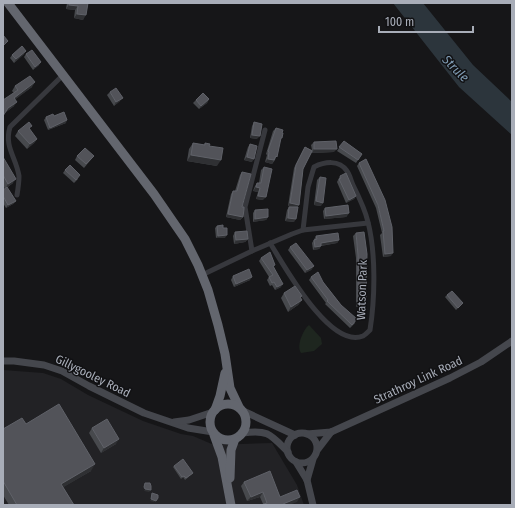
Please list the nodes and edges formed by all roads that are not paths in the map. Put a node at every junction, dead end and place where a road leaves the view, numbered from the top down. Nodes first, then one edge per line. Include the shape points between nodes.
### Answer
1 (8, 3) edge
2 (63, 75) junction
3 (265, 130) dead end
4 (17, 195) dead end
5 (368, 223) junction
6 (303, 230) junction
7 (270, 243) junction
8 (252, 251) junction
9 (202, 275) junction
10 (512, 341) edge
11 (3, 361) edge
12 (226, 366) junction
13 (240, 408) junction
14 (214, 411) junction
15 (171, 422) junction
16 (331, 432) junction
17 (213, 433) junction
18 (307, 434) junction
19 (295, 435) junction
20 (239, 436) junction
21 (318, 449) junction
22 (288, 452) junction
23 (313, 459) junction
24 (296, 462) junction
25 (307, 480) junction
26 (230, 500) edge
27 (313, 505) edge

1 - 2 highway
2 - 4 street via 10,127 8,145 19,176
2 - 9 highway via 154,194 185,239
3 - 8 street via 246,206
5 - 6 street
5 - 6 street, Watson Park via 362,202 346,170 330,162 314,167 308,187
5 - 7 street, Watson Park via 373,258 373,311 370,330 362,336 349,337 336,331 320,317
6 - 7 street
7 - 8 street
8 - 9 street
9 - 12 highway via 218,325
10 - 16 main road, Strathroy Link Road via 481,362 450,378
11 - 15 main road, Gillygooley Road via 44,365 62,371 144,413
12 - 13 highway via 230,388
12 - 14 highway
13 - 14 highway via 228,404
13 - 19 main road
13 - 20 highway via 247,422
14 - 15 main road, Gillygooley Road via 189,420
14 - 17 highway via 210,418
15 - 17 main road, Gillygooley Road
16 - 18 main road, Strathroy Link Road
16 - 21 main road, Strathroy Link Road
17 - 20 highway via 227,440
17 - 26 highway via 222,457
18 - 19 main road
18 - 21 main road via 314,439
19 - 22 main road via 288,443
20 - 22 main road via 256,431 263,432
20 - 26 highway via 231,450
21 - 23 main road
22 - 24 main road
23 - 24 main road via 305,463
23 - 25 main road
24 - 25 main road
25 - 27 main road

